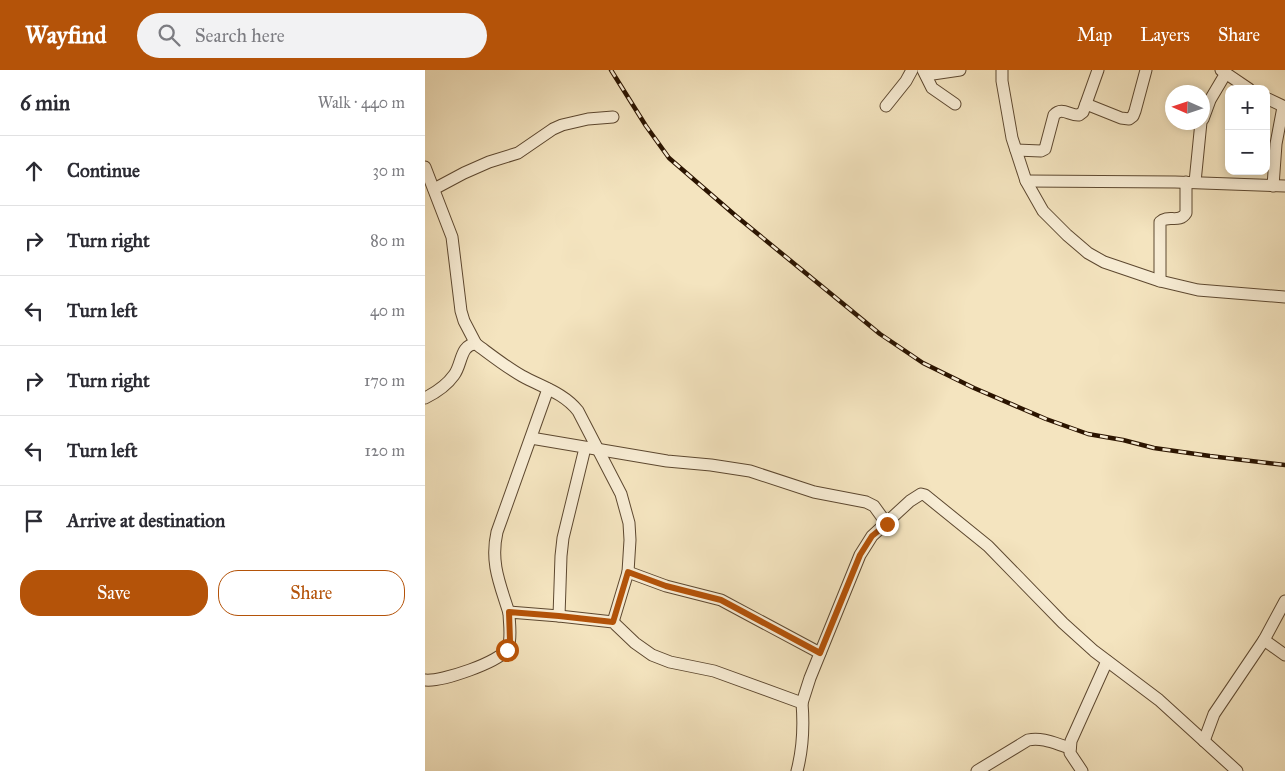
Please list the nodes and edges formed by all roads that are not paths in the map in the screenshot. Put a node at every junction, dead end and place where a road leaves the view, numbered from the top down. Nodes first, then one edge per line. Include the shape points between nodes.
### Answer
1 (912, 70) edge
2 (960, 70) edge
3 (1002, 70) edge
4 (1098, 70) edge
5 (1146, 70) edge
6 (1223, 72) edge
7 (924, 73) edge
8 (1243, 85) edge
9 (1210, 100) edge
10 (1270, 100) edge
11 (955, 104) dead end
12 (1086, 104) junction
13 (885, 106) dead end
14 (1284, 107) edge
15 (613, 117) dead end
16 (1200, 130) edge
17 (1016, 150) junction
18 (425, 167) edge
19 (1026, 181) junction
20 (1190, 182) junction
21 (1279, 186) edge
22 (433, 189) junction
23 (1160, 281) junction
24 (1285, 297) edge
25 (476, 344) junction
26 (548, 389) junction
27 (425, 398) edge
28 (531, 438) junction
29 (585, 448) junction
30 (599, 450) junction
31 (887, 524) junction
32 (628, 572) junction
33 (1285, 601) edge
34 (509, 613) junction
35 (559, 616) junction
36 (613, 622) junction
37 (1263, 640) junction
38 (820, 653) junction
39 (1285, 655) edge
40 (1107, 661) junction
41 (425, 680) edge
42 (802, 703) junction
43 (1204, 742) junction
44 (1070, 748) junction
45 (797, 771) edge
46 (977, 771) edge
47 (1082, 771) edge
48 (1237, 771) edge

1 - 13 street
2 - 7 street
3 - 17 street
4 - 12 street
5 - 12 street via 1135,111 1129,119
6 - 8 street
6 - 9 street
7 - 11 street via 937,93
10 - 14 street
12 - 17 street via 1075,116 1057,111 1045,149
14 - 21 street via 1277,144
15 - 22 street via 562,125 518,153 489,162
16 - 20 street
17 - 19 street
18 - 22 street
19 - 20 street
19 - 23 street via 1043,211 1088,253 1104,262
20 - 21 street
20 - 23 street via 1185,216 1160,222
22 - 25 street via 452,237 461,311
23 - 24 street via 1198,290
25 - 26 street via 520,375
25 - 27 street via 465,349 453,377
26 - 28 street
26 - 30 street via 573,404
28 - 29 street
28 - 34 street via 494,548 494,563
29 - 30 street
29 - 35 street via 563,538
30 - 31 street via 667,462 750,471 814,492 866,502 874,506
30 - 32 street via 626,507 630,540
31 - 38 street via 872,536 860,555
31 - 40 street via 916,496 925,495 989,546 1063,623
32 - 36 street
32 - 38 street via 721,600
33 - 37 street
34 - 35 street
34 - 41 street via 510,641 507,650 499,657 453,676
35 - 36 street
36 - 42 street via 652,655 714,671
37 - 39 street
37 - 43 street via 1214,714
38 - 42 street
40 - 43 street via 1159,700
40 - 44 street
42 - 45 street via 804,730
43 - 48 street
44 - 46 street via 1045,740 1028,740
44 - 47 street

